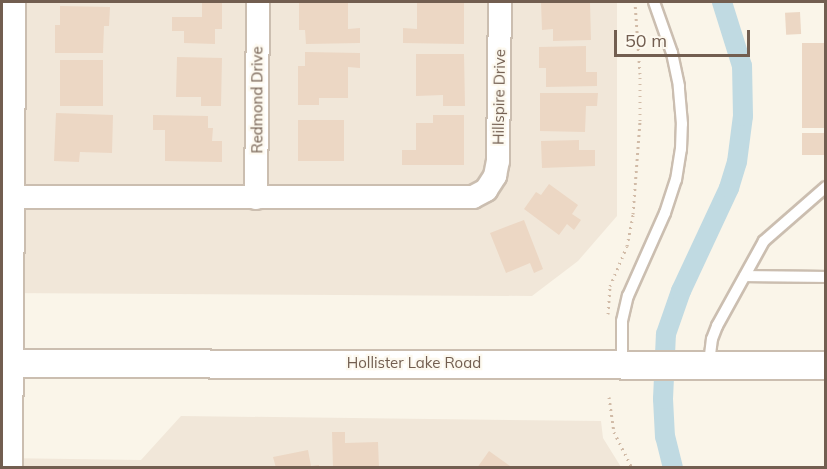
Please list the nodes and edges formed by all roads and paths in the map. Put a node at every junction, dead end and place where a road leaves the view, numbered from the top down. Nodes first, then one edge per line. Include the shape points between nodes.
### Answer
1 (14, 2) edge
2 (258, 2) edge
3 (500, 2) edge
4 (635, 2) edge
5 (654, 2) edge
6 (825, 187) edge
7 (7, 197) edge
8 (256, 198) junction
9 (744, 276) junction
10 (825, 277) edge
11 (608, 318) dead end
12 (6, 363) edge
13 (629, 363) junction
14 (702, 363) junction
15 (825, 365) edge
16 (609, 397) dead end
17 (10, 468) edge
18 (632, 468) edge

1 - 7 street
2 - 8 street, Redmond Drive
3 - 8 street, Hillspire Drive via 499,145 495,176 486,190 461,199
4 - 11 path via 640,121 633,214 627,246 610,286
5 - 13 lane via 679,86 681,149 665,213 627,296 622,321
6 - 9 lane via 764,241
7 - 8 street
7 - 12 street
9 - 10 lane
9 - 14 lane
12 - 13 street, Hollister Lake Road
12 - 17 street
13 - 14 street, Hollister Lake Road
14 - 15 street, Hollister Lake Road
16 - 18 path via 614,432

